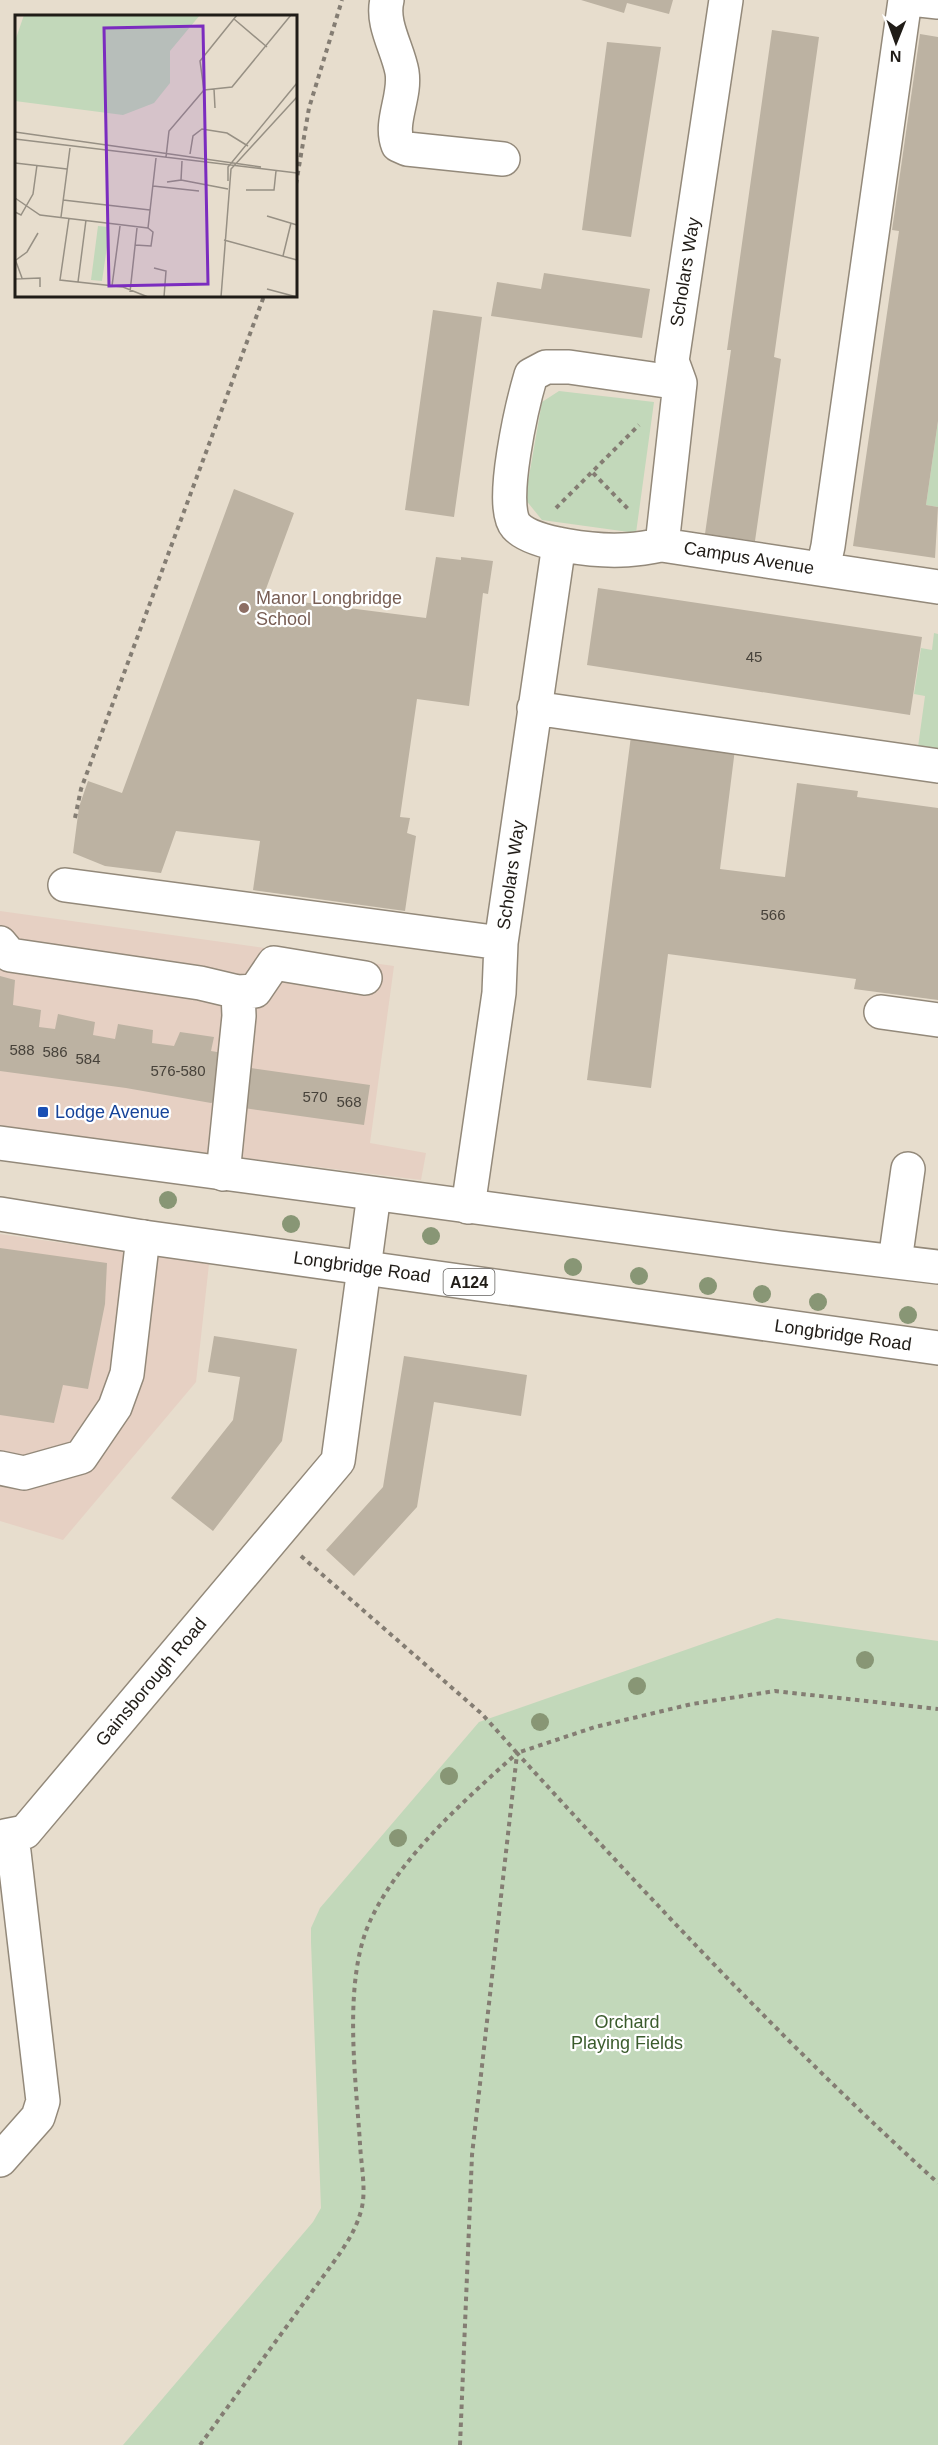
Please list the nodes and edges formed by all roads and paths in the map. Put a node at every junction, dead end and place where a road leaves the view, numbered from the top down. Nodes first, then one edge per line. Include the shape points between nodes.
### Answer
1 (342, 0) edge
2 (387, 0) edge
3 (726, 0) edge
4 (906, 0) edge
5 (920, 0) edge
6 (938, 2) edge
7 (502, 159) dead end
8 (297, 178) edge
9 (264, 297) edge
10 (680, 383) junction
11 (640, 424) dead end
12 (593, 473) junction
13 (528, 535) junction
14 (559, 544) junction
15 (662, 545) junction
16 (823, 569) junction
17 (938, 587) edge
18 (534, 708) junction
19 (938, 766) edge
20 (75, 818) dead end
21 (65, 885) dead end
22 (0, 943) edge
23 (501, 943) junction
24 (365, 978) dead end
25 (238, 992) junction
26 (881, 1012) dead end
27 (938, 1020) edge
28 (0, 1143) edge
29 (908, 1169) dead end
30 (223, 1174) junction
31 (374, 1194) junction
32 (468, 1207) junction
33 (0, 1214) edge
34 (143, 1237) junction
35 (895, 1261) junction
36 (364, 1267) junction
37 (938, 1267) edge
38 (938, 1348) edge
39 (0, 1468) edge
40 (275, 1534) junction
41 (938, 1709) edge
42 (517, 1753) junction
43 (3, 1836) edge
44 (0, 2160) edge
45 (938, 2183) edge
46 (200, 2445) edge
47 (460, 2445) edge

1 - 8 path via 309,108
2 - 7 street via 388,24 402,70 394,134 398,145
3 - 10 street, Scholars Way via 672,361
4 - 16 street
5 - 6 street
9 - 20 path via 81,789
10 - 13 street via 569,367 546,367 531,375 522,404 508,500 515,525
10 - 15 street, Scholars Way
11 - 12 path
12 - 13 path
12 - 15 path
13 - 14 street, Campus Avenue
14 - 15 street, Campus Avenue via 622,550
14 - 18 street, Scholars Way
15 - 16 street, Campus Avenue
16 - 17 street, Campus Avenue
18 - 19 street
18 - 23 street, Scholars Way
21 - 23 street
22 - 25 street via 10,955
23 - 32 street, Scholars Way via 499,993
24 - 25 street via 274,963 255,991
25 - 30 street
26 - 27 street
28 - 30 street
29 - 35 street
30 - 31 street
31 - 32 street
31 - 36 street, Gainsborough Road
32 - 35 street
33 - 34 street, Longbridge Road / A124
34 - 36 street, Longbridge Road / A124
34 - 39 street via 127,1374 115,1407 81,1457 24,1473
35 - 37 street
36 - 38 street, Longbridge Road / A124
36 - 40 street, Gainsborough Road via 338,1461
40 - 42 path via 482,1714
40 - 43 street, Gainsborough Road via 25,1832
41 - 42 path via 775,1691 692,1704
42 - 45 path via 681,1932 866,2118
42 - 46 path via 465,1800 396,1877 370,1920 356,1975 355,1996 362,2206 352,2235
42 - 47 path via 472,2155
43 - 44 street, Gainsborough Road via 14,1852 43,2102 38,2117

